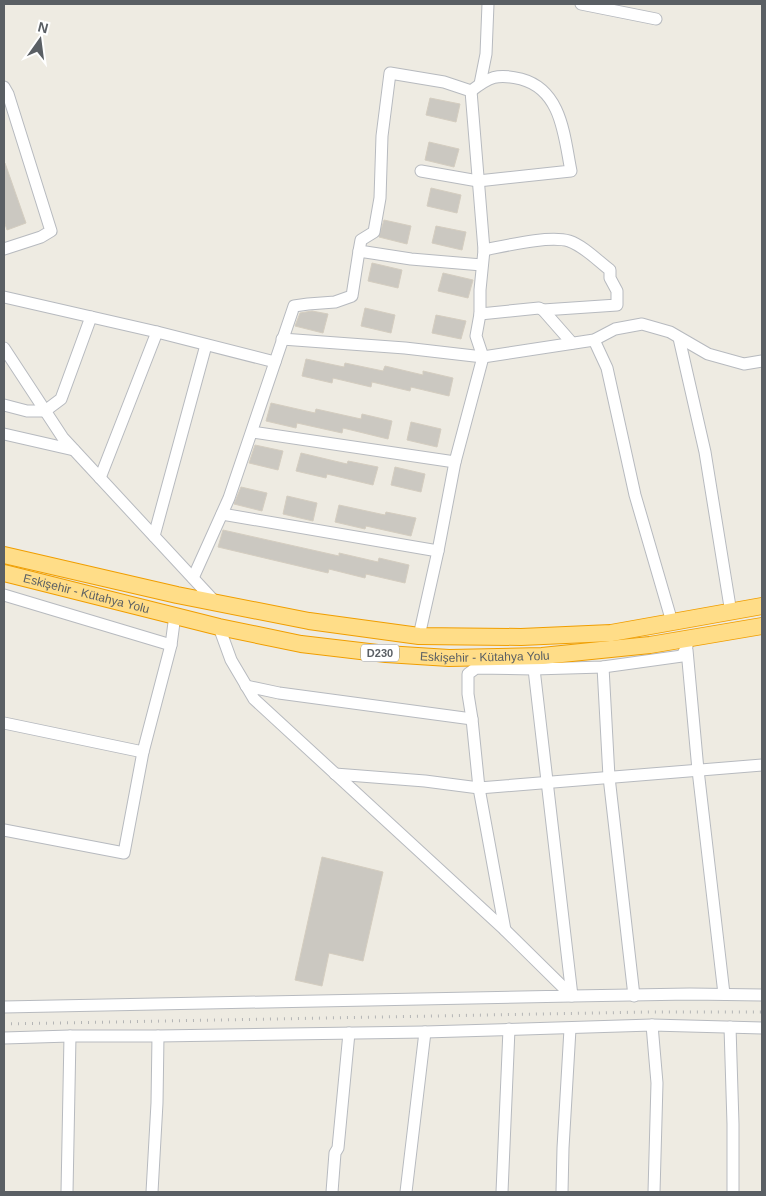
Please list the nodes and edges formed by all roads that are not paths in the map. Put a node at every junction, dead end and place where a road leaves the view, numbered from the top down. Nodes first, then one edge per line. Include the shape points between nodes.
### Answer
1 (488, 4) edge
2 (581, 4) edge
3 (656, 19) dead end
4 (4, 87) edge
5 (476, 87) junction
6 (422, 171) dead end
7 (478, 181) junction
8 (4, 249) edge
9 (484, 250) junction
10 (359, 251) junction
11 (482, 265) junction
12 (4, 297) edge
13 (543, 310) junction
14 (480, 314) junction
15 (91, 317) junction
16 (157, 332) junction
17 (679, 338) junction
18 (282, 340) junction
19 (594, 340) junction
20 (572, 343) junction
21 (206, 344) junction
22 (4, 348) edge
23 (483, 357) junction
24 (762, 361) edge
25 (275, 362) junction
26 (4, 405) edge
27 (45, 411) junction
28 (252, 432) junction
29 (4, 434) edge
30 (74, 450) junction
31 (454, 462) junction
32 (100, 478) junction
33 (222, 514) junction
34 (154, 536) junction
35 (438, 551) junction
36 (4, 555) edge
37 (4, 573) edge
38 (193, 578) junction
39 (4, 595) edge
40 (216, 603) junction
41 (762, 606) edge
42 (731, 613) junction
43 (175, 615) junction
44 (672, 622) junction
45 (762, 626) edge
46 (219, 627) junction
47 (419, 636) junction
48 (171, 645) junction
49 (687, 645) junction
50 (603, 667) junction
51 (534, 669) junction
52 (246, 686) junction
53 (472, 719) junction
54 (4, 724) edge
55 (143, 752) junction
56 (762, 765) edge
57 (698, 770) junction
58 (335, 774) junction
59 (609, 776) junction
60 (546, 782) junction
61 (479, 788) junction
62 (4, 830) edge
63 (505, 930) junction
64 (724, 994) junction
65 (762, 995) edge
66 (572, 996) junction
67 (634, 996) junction
68 (4, 1007) edge
69 (652, 1025) junction
70 (730, 1027) junction
71 (762, 1028) edge
72 (509, 1029) junction
73 (570, 1029) junction
74 (425, 1032) junction
75 (349, 1033) junction
76 (70, 1036) junction
77 (158, 1036) junction
78 (4, 1038) edge
79 (67, 1192) edge
80 (152, 1192) edge
81 (332, 1192) edge
82 (406, 1192) edge
83 (502, 1192) edge
84 (562, 1192) edge
85 (654, 1192) edge
86 (733, 1192) edge

1 - 5 street via 486,54
2 - 3 street
4 - 8 street via 51,231
5 - 7 street
5 - 7 street via 487,79 506,75 531,82 546,94 557,110 571,171
5 - 10 street via 390,73 382,136 378,215 374,232 361,240
6 - 7 street
7 - 9 street
9 - 11 street
9 - 13 street via 545,240 567,240 610,270 617,292 617,305
10 - 11 street
10 - 18 street via 352,296 335,302 294,306
11 - 14 street
12 - 15 street
13 - 14 street
13 - 20 street
14 - 23 street via 476,336
15 - 16 street
15 - 27 street via 60,399
16 - 21 street
16 - 32 street
17 - 19 street via 642,324 615,329
17 - 24 street via 708,354 744,364
17 - 42 street via 705,452
18 - 23 street
18 - 25 street
19 - 20 street
19 - 44 street via 607,368 635,495
20 - 23 street
21 - 25 street
21 - 34 street
22 - 27 street
23 - 31 street
25 - 28 street
26 - 27 street via 27,411
27 - 30 street
28 - 31 street
28 - 33 street
29 - 30 street
30 - 32 street
31 - 35 street
32 - 34 street
33 - 35 street
33 - 38 street
34 - 38 street
35 - 47 street
36 - 40 highway, Eskişehir - Kütahya Yolu / D230
37 - 43 highway, Eskişehir - Kütahya Yolu / D230
38 - 40 street
39 - 48 street
40 - 47 highway, Eskişehir - Kütahya Yolu / D230 via 310,621
41 - 42 highway, Eskişehir - Kütahya Yolu / D230
42 - 44 highway, Eskişehir - Kütahya Yolu / D230
43 - 46 highway, Eskişehir - Kütahya Yolu / D230
43 - 48 street
44 - 47 highway, Eskişehir - Kütahya Yolu / D230 via 611,633 521,638
45 - 49 highway, Eskişehir - Kütahya Yolu / D230
46 - 49 highway, Eskişehir - Kütahya Yolu / D230 via 301,644 449,658 542,656
46 - 52 street via 231,660
48 - 55 street
49 - 50 street via 682,656
49 - 57 street
50 - 51 street
50 - 59 street
51 - 53 street via 476,668 468,674
51 - 60 street
52 - 53 street
52 - 58 street via 254,699
53 - 61 street
54 - 55 street
55 - 62 street via 124,853
56 - 57 street
57 - 59 street
57 - 64 street
58 - 61 street
58 - 63 street
59 - 60 street
59 - 67 street
60 - 61 street
60 - 66 street
61 - 63 street
63 - 66 street
64 - 65 street
64 - 67 street
66 - 67 street
66 - 68 street
69 - 70 street
69 - 73 street
69 - 85 street via 657,1083
70 - 71 street
70 - 86 street
72 - 73 street
72 - 74 street
72 - 83 street
73 - 84 street
74 - 75 street
74 - 82 street
75 - 77 street
75 - 81 street
76 - 77 street
76 - 78 street
76 - 79 street
77 - 80 street

